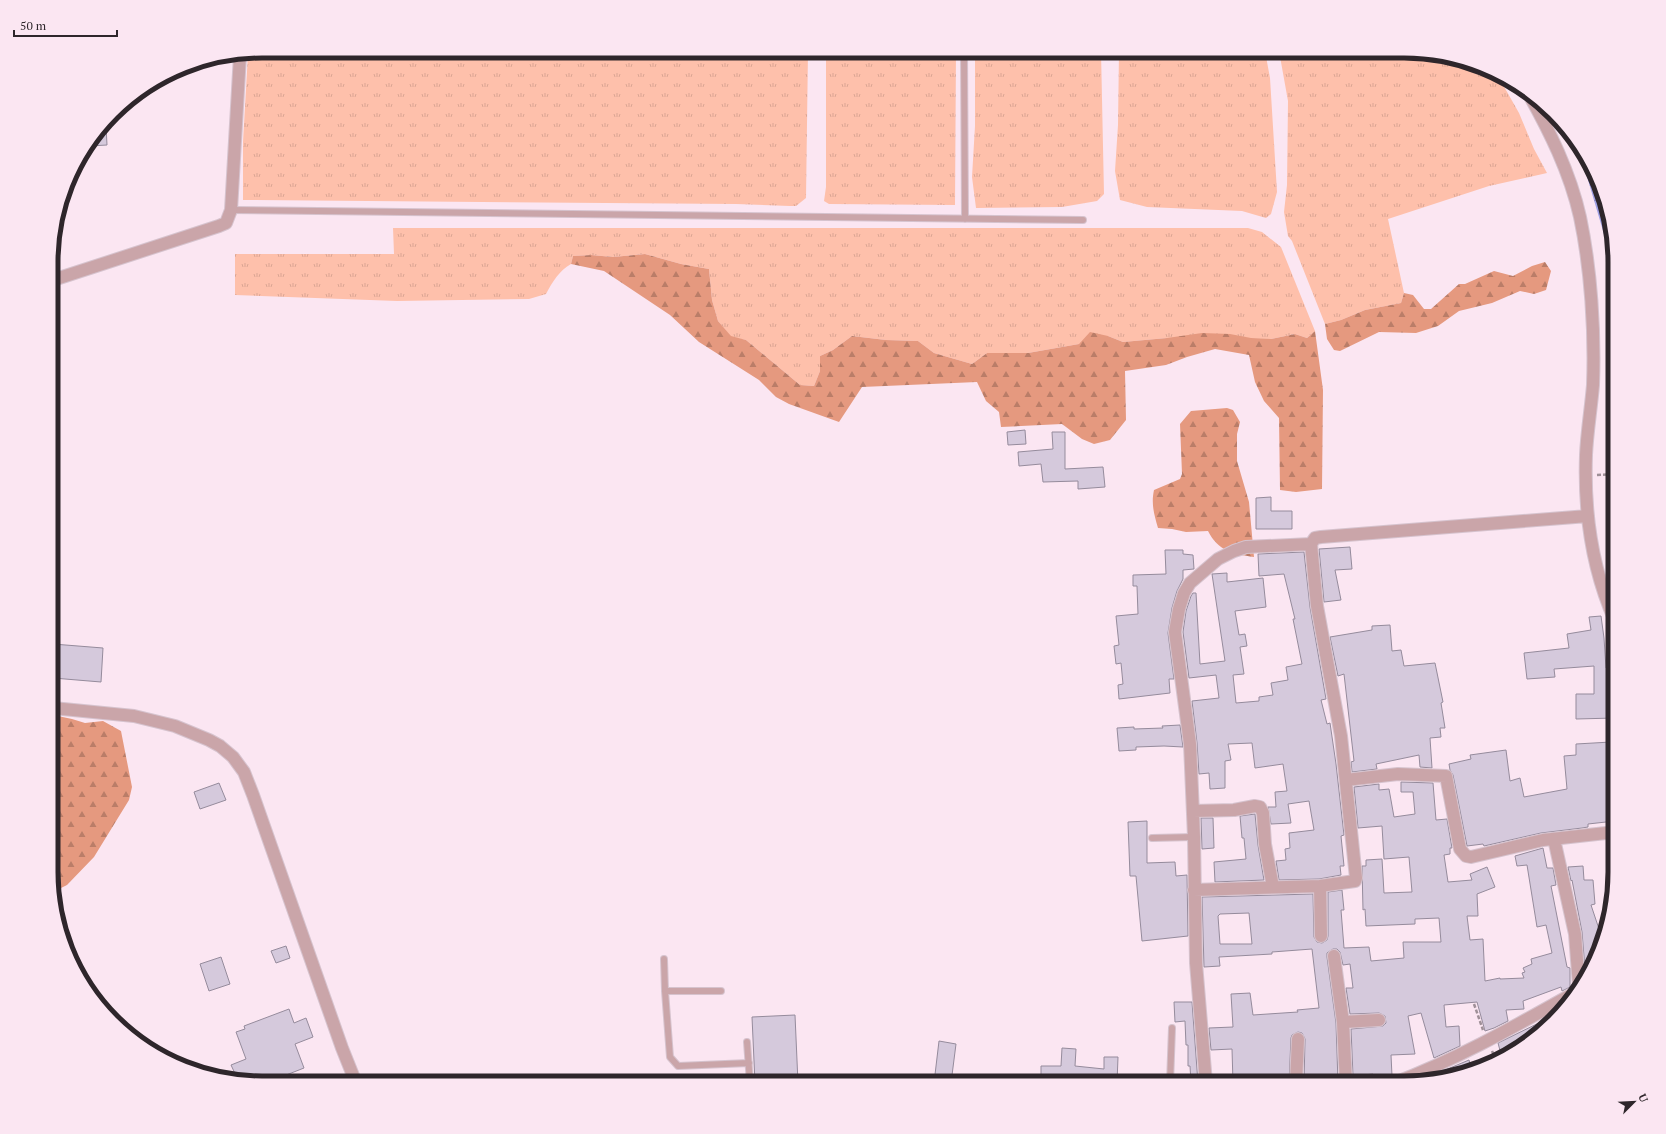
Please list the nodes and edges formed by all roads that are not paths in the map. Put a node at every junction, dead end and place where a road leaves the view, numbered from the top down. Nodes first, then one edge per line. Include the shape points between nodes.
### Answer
1 (964, 58) edge
2 (240, 59) edge
3 (1535, 106) edge
4 (231, 210) junction
5 (964, 219) junction
6 (1083, 220) dead end
7 (58, 278) edge
8 (1588, 516) junction
9 (1310, 544) junction
10 (1608, 606) edge
11 (58, 708) edge
12 (1346, 780) junction
13 (1193, 811) junction
14 (1608, 833) edge
15 (1194, 837) junction
16 (1152, 838) dead end
17 (1554, 839) junction
18 (1320, 886) junction
19 (1273, 887) junction
20 (1194, 890) junction
21 (1321, 936) dead end
22 (1334, 956) dead end
23 (664, 959) dead end
24 (1578, 978) edge
25 (720, 990) dead end
26 (665, 991) junction
27 (1563, 999) edge
28 (1379, 1020) dead end
29 (1343, 1022) junction
30 (1172, 1028) dead end
31 (1298, 1039) dead end
32 (747, 1042) dead end
33 (749, 1063) junction
34 (353, 1076) edge
35 (750, 1076) edge
36 (1170, 1076) edge
37 (1205, 1076) edge
38 (1296, 1076) edge
39 (1346, 1076) edge
40 (1414, 1076) edge

1 - 5 lane
2 - 4 street
3 - 8 street via 1560,157 1580,216 1586,257 1593,349 1593,386 1586,455
4 - 5 lane
4 - 7 street via 230,218 219,226
5 - 6 lane
8 - 9 street via 1321,536
8 - 10 street via 1593,552
9 - 12 street
9 - 13 street via 1246,546 1218,559 1196,577 1184,594 1175,632 1190,744
11 - 34 street via 134,716 175,726 209,740 233,757 244,772 253,795
12 - 17 street via 1398,774 1446,776 1460,848 1466,856
12 - 18 street via 1356,878 1355,881
13 - 15 street
13 - 19 street via 1234,810 1254,806 1260,808 1263,813 1265,844
14 - 17 street
15 - 16 lane
15 - 20 street
17 - 24 street via 1575,934
18 - 19 street
18 - 21 street
19 - 20 street
20 - 37 street via 1196,963
22 - 29 street
23 - 26 lane
25 - 26 lane
26 - 33 lane via 672,1061 678,1066
27 - 40 street via 1488,1042
28 - 29 street
29 - 39 street
30 - 36 lane
31 - 38 street
32 - 33 lane
33 - 35 lane

